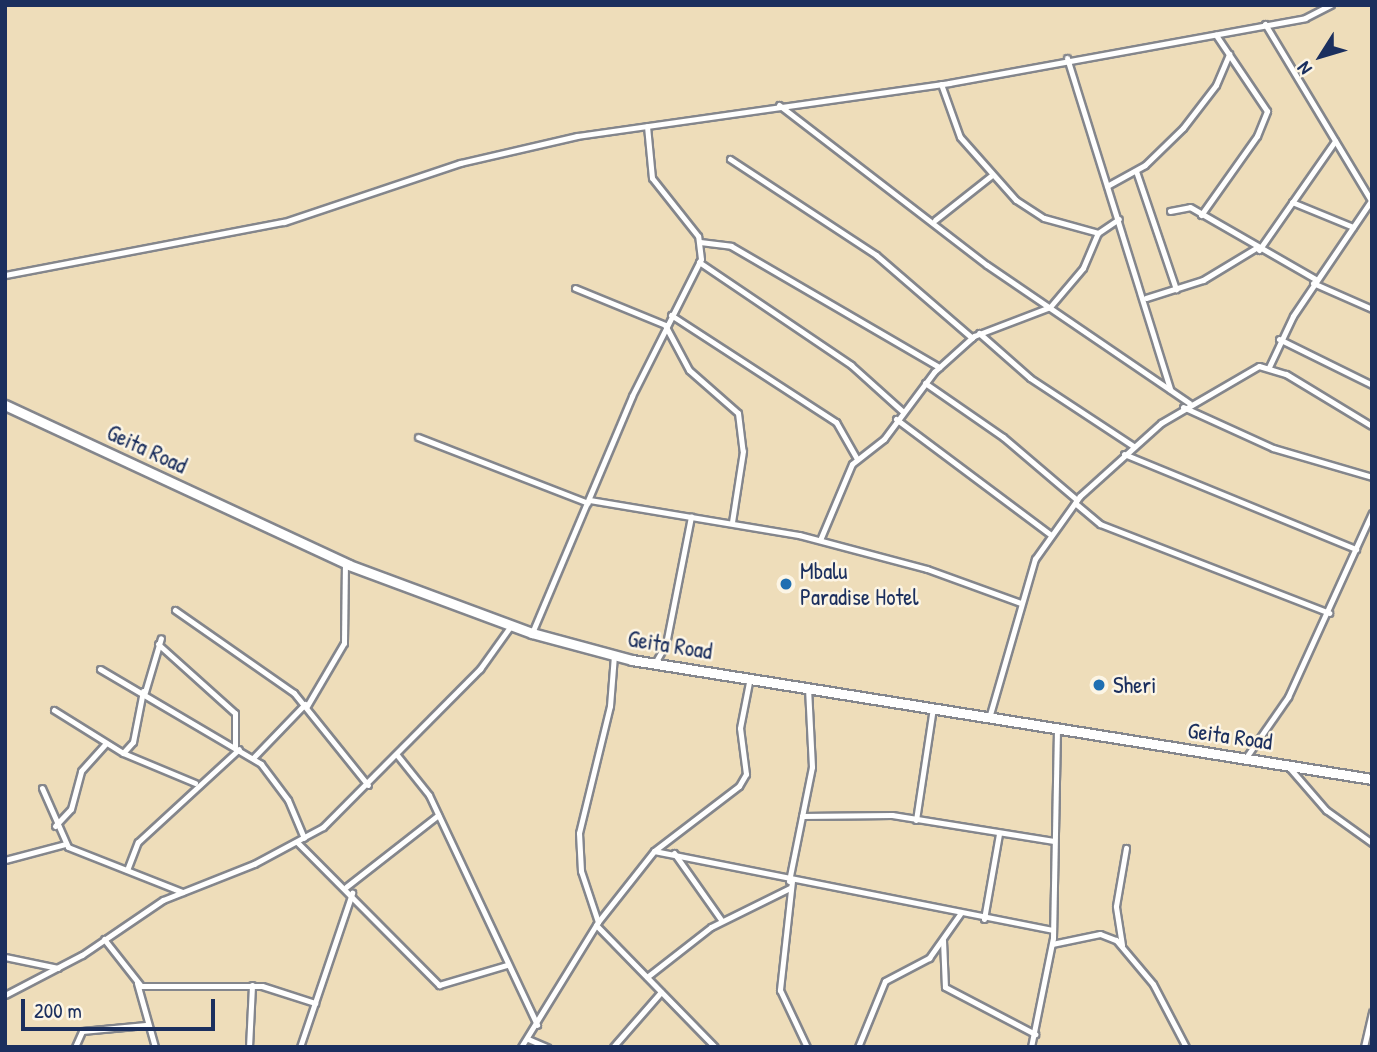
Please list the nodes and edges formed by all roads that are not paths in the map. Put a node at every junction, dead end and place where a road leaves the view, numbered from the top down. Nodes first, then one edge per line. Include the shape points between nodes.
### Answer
1 (1331, 5) edge
2 (1265, 24) junction
3 (1216, 35) junction
4 (1228, 54) junction
5 (1067, 58) junction
6 (942, 84) junction
7 (779, 105) junction
8 (647, 126) junction
9 (1335, 141) junction
10 (730, 159) dead end
11 (1136, 171) junction
12 (992, 175) junction
13 (1107, 186) junction
14 (1292, 202) junction
15 (1371, 202) edge
16 (1170, 211) dead end
17 (1201, 215) junction
18 (1119, 219) junction
19 (935, 220) junction
20 (1353, 228) junction
21 (1098, 233) junction
22 (700, 242) junction
23 (1258, 249) junction
24 (699, 262) junction
25 (5, 275) edge
26 (1314, 281) junction
27 (575, 288) dead end
28 (1176, 289) junction
29 (1146, 298) junction
30 (1050, 307) junction
31 (1372, 309) edge
32 (671, 315) junction
33 (665, 325) junction
34 (979, 333) junction
35 (972, 338) junction
36 (1279, 340) junction
37 (939, 367) junction
38 (1269, 367) junction
39 (925, 383) junction
40 (1372, 385) edge
41 (1170, 389) junction
42 (1189, 403) junction
43 (5, 405) edge
44 (1182, 407) junction
45 (902, 411) junction
46 (896, 419) junction
47 (1372, 426) edge
48 (418, 437) dead end
49 (1133, 446) junction
50 (1124, 454) junction
51 (857, 459) junction
52 (1372, 477) edge
53 (588, 501) junction
54 (1076, 501) junction
55 (1372, 513) edge
56 (691, 516) junction
57 (732, 522) junction
58 (1362, 534) junction
59 (1051, 535) junction
60 (1372, 536) edge
61 (820, 540) junction
62 (1356, 549) junction
63 (345, 563) junction
64 (1021, 603) junction
65 (175, 610) dead end
66 (1329, 613) junction
67 (510, 626) junction
68 (532, 633) junction
69 (614, 655) junction
70 (655, 663) junction
71 (100, 669) dead end
72 (750, 677) junction
73 (808, 687) junction
74 (144, 692) junction
75 (306, 705) junction
76 (933, 708) junction
77 (54, 710) dead end
78 (989, 718) junction
79 (1057, 729) junction
80 (105, 744) junction
81 (237, 748) junction
82 (123, 753) junction
83 (397, 755) junction
84 (1247, 756) junction
85 (253, 758) junction
86 (1286, 764) junction
87 (1372, 779) edge
88 (195, 783) junction
89 (368, 785) junction
90 (42, 788) dead end
91 (438, 815) junction
92 (803, 816) junction
93 (916, 820) junction
94 (55, 826) junction
95 (999, 834) junction
96 (304, 838) junction
97 (1054, 841) junction
98 (297, 842) junction
99 (1372, 843) edge
100 (65, 844) junction
101 (1126, 848) dead end
102 (654, 850) junction
103 (674, 853) junction
104 (5, 860) edge
105 (127, 870) junction
106 (790, 883) junction
107 (346, 887) junction
108 (182, 892) junction
109 (352, 893) junction
110 (960, 914) junction
111 (984, 919) junction
112 (722, 921) junction
113 (597, 923) junction
114 (1052, 930) junction
115 (104, 939) junction
116 (943, 940) junction
117 (1052, 944) junction
118 (1122, 945) junction
119 (5, 957) edge
120 (507, 965) junction
121 (58, 968) junction
122 (647, 977) junction
123 (137, 983) junction
124 (252, 985) junction
125 (661, 992) junction
126 (5, 995) edge
127 (315, 1003) junction
128 (1372, 1012) edge
129 (146, 1025) junction
130 (537, 1025) junction
131 (1035, 1034) junction
132 (528, 1039) junction
133 (75, 1047) edge
134 (155, 1047) edge
135 (249, 1047) edge
136 (300, 1047) edge
137 (522, 1047) edge
138 (547, 1047) edge
139 (613, 1047) edge
140 (715, 1047) edge
141 (807, 1047) edge
142 (858, 1047) edge
143 (1031, 1047) edge
144 (1186, 1047) edge
145 (1364, 1047) edge

1 - 2 street via 1305,18
2 - 3 street
2 - 9 street
3 - 4 street
3 - 5 street
4 - 11 street via 1201,106
4 - 17 street via 1262,97 1265,121
5 - 6 street
5 - 13 street
6 - 7 street
6 - 12 street via 960,138
7 - 8 street
7 - 19 street
8 - 22 street via 652,178
8 - 25 street via 460,163 284,222
9 - 14 street
9 - 15 street
10 - 35 street via 876,255
11 - 13 street
11 - 28 street
12 - 19 street
12 - 21 street via 1044,218
13 - 18 street
14 - 20 street
14 - 23 street
15 - 20 street
16 - 17 street via 1190,207
17 - 23 street
18 - 21 street
18 - 29 street
19 - 30 street
20 - 26 street
21 - 30 street via 1083,268
22 - 24 street
22 - 37 street via 731,246
23 - 26 street
23 - 28 street
24 - 32 street
24 - 45 street via 851,365
26 - 31 street
26 - 36 street
27 - 33 street
28 - 29 street
29 - 41 street
30 - 34 street
30 - 41 street
32 - 33 street
32 - 51 street via 836,422
33 - 53 street
33 - 57 street via 689,370 738,413 743,451
34 - 35 street
34 - 49 street via 1030,377
35 - 37 street
36 - 38 street
36 - 40 street
37 - 39 street
38 - 42 street via 1250,369
38 - 47 street
39 - 45 street
39 - 54 street via 1003,437
41 - 42 street
42 - 44 street
43 - 63 highway, Geita Road
44 - 49 street
44 - 52 street via 1273,448
45 - 46 street
46 - 51 street
46 - 59 street
48 - 53 street
49 - 50 street
50 - 54 street
50 - 62 street
51 - 61 street
53 - 56 street
53 - 68 street
54 - 59 street
54 - 66 street via 1100,524
55 - 58 street
56 - 57 street
56 - 70 street via 666,643
57 - 61 street
58 - 60 street
58 - 62 street
59 - 64 street via 1035,559
61 - 64 street
62 - 66 street
63 - 67 highway, Geita Road
63 - 75 street via 344,643
64 - 78 street
65 - 75 street
66 - 84 street via 1273,726
67 - 68 highway, Geita Road
67 - 83 street via 480,669
68 - 69 highway, Geita Road
69 - 70 highway, Geita Road
69 - 113 street via 610,706 579,833 581,871
70 - 72 highway, Geita Road
71 - 74 street
72 - 73 highway, Geita Road
72 - 102 street via 740,728 746,774 727,799
73 - 76 highway, Geita Road
73 - 92 street via 814,737
74 - 81 street
74 - 81 street via 160,641 235,713
74 - 82 street via 133,742
75 - 85 street
75 - 89 street
76 - 78 highway, Geita Road
76 - 93 street
77 - 80 street
78 - 79 highway, Geita Road
79 - 84 highway, Geita Road
79 - 97 street
80 - 82 street
80 - 94 street via 85,765 68,816
81 - 85 street
81 - 88 street
82 - 88 street
83 - 89 street
83 - 91 street
84 - 86 highway, Geita Road
85 - 96 street via 288,800
86 - 87 highway, Geita Road
86 - 99 street via 1326,810
88 - 105 street via 138,842
89 - 96 street
90 - 94 street
91 - 107 street
91 - 120 street
92 - 93 street
92 - 106 street
93 - 95 street
94 - 100 street
95 - 97 street
95 - 111 street
96 - 98 street
97 - 114 street
98 - 107 street
98 - 108 street
100 - 104 street
100 - 105 street
101 - 118 street via 1116,906
102 - 103 street
102 - 113 street
103 - 106 street
103 - 112 street
105 - 108 street
106 - 110 street
106 - 112 street
106 - 141 street via 780,990
107 - 109 street
108 - 115 street
109 - 120 street via 439,985
109 - 127 street
110 - 111 street
110 - 116 street
111 - 114 street
112 - 122 street
113 - 122 street
113 - 130 street
114 - 117 street
115 - 121 street
115 - 123 street
116 - 131 street via 945,987
116 - 142 street via 929,958 885,981
117 - 118 street via 1100,934
117 - 131 street
118 - 144 street via 1153,984
119 - 121 street
120 - 130 street
121 - 126 street
122 - 125 street
123 - 124 street
123 - 129 street
124 - 127 street
124 - 135 street
125 - 139 street
125 - 140 street
127 - 136 street
128 - 145 street
129 - 133 street via 82,1031
129 - 134 street
130 - 132 street
131 - 143 street
132 - 137 street
132 - 138 street

